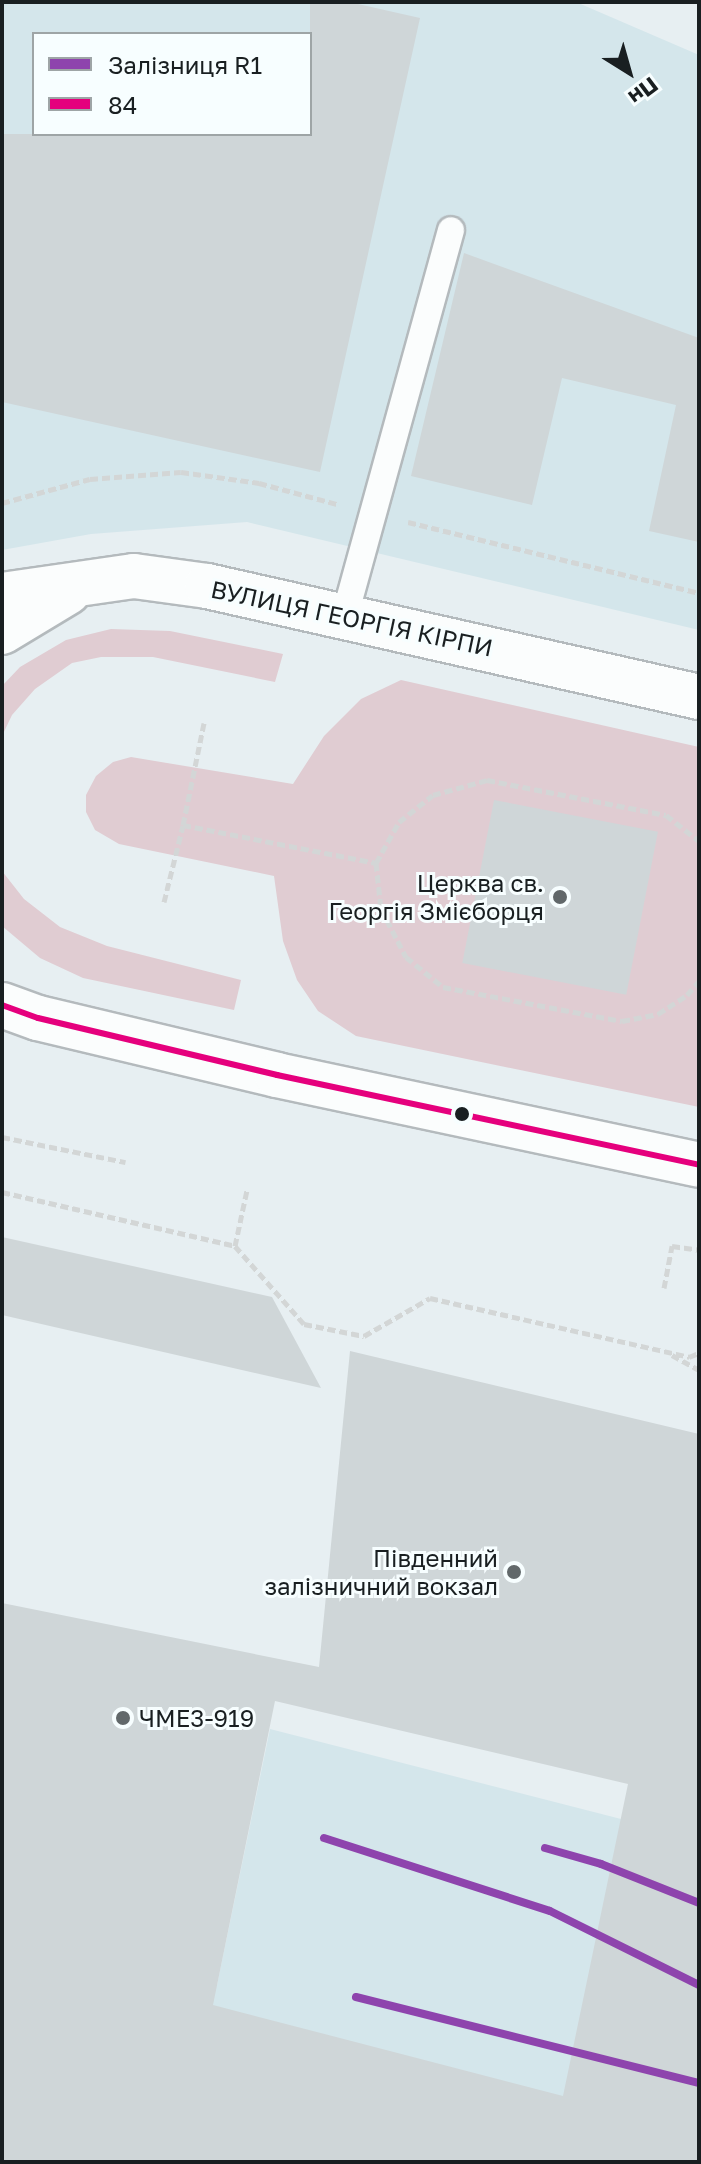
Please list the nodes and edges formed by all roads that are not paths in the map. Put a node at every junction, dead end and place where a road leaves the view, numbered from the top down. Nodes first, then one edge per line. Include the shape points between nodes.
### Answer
1 (451, 230) dead end
2 (87, 580) junction
3 (2, 595) edge
4 (345, 615) junction
5 (2, 632) edge
6 (699, 697) edge
7 (2, 984) edge
8 (20, 1011) edge
9 (699, 1165) edge

1 - 4 lane
2 - 3 street, ВУЛИЦЯ ГЕОРГІЯ КІРПИ
2 - 4 street, ВУЛИЦЯ ГЕОРГІЯ КІРПИ via 134,576
2 - 5 street
4 - 6 street, ВУЛИЦЯ ГЕОРГІЯ КІРПИ
7 - 8 street
8 - 9 street via 277,1075

